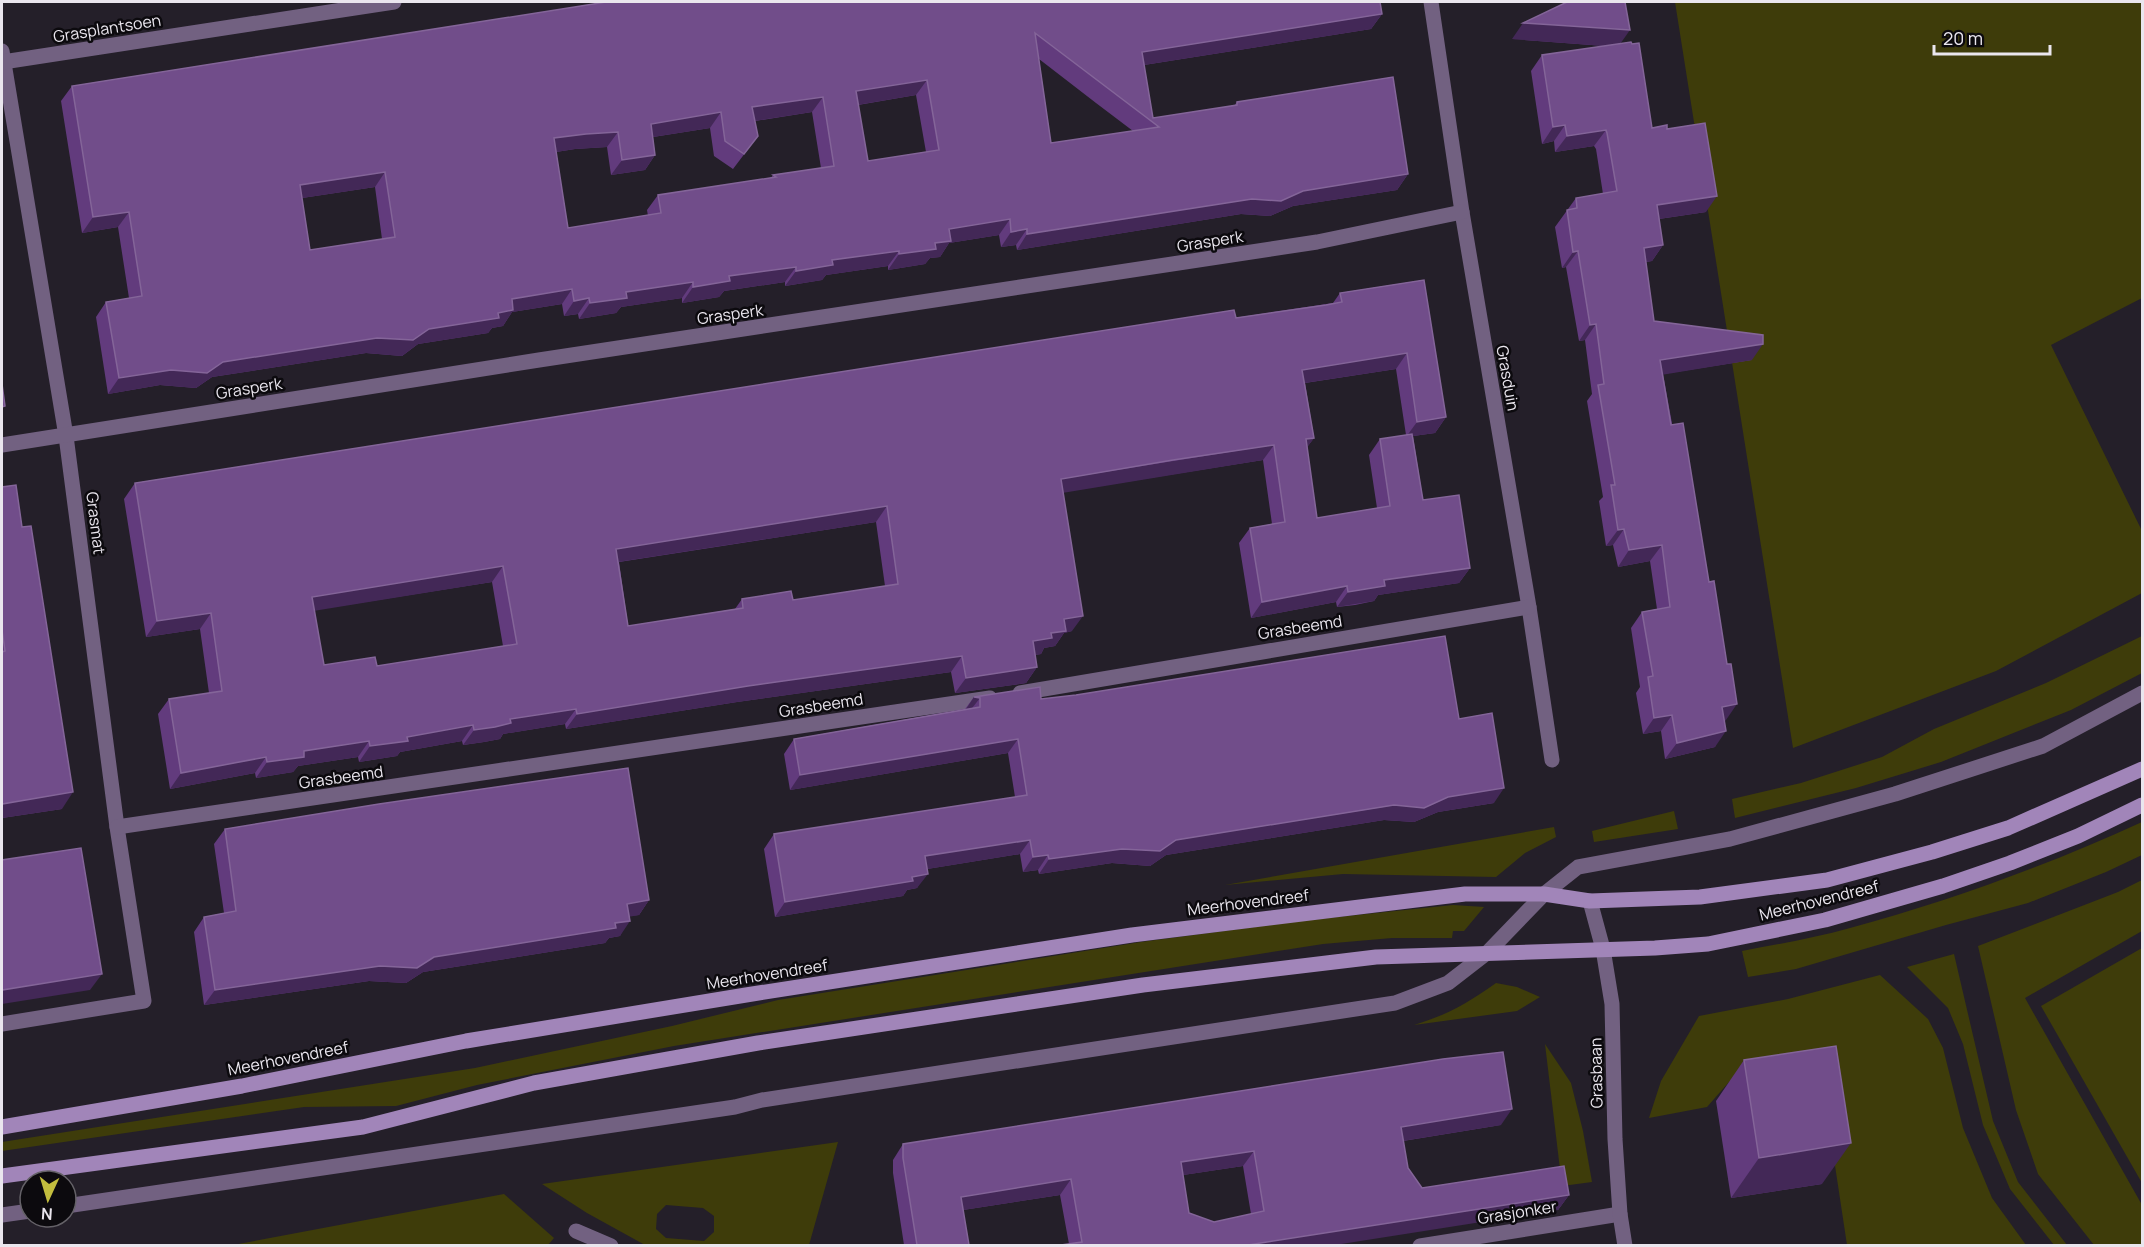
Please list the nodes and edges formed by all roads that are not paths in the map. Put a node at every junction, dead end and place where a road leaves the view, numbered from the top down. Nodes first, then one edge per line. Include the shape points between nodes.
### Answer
1 (394, 2) edge
2 (1431, 2) edge
3 (2, 57) edge
4 (1462, 212) junction
5 (66, 436) junction
6 (2, 445) edge
7 (1529, 607) junction
8 (2142, 693) edge
9 (1552, 760) dead end
10 (2142, 769) edge
11 (2142, 805) edge
12 (117, 827) junction
13 (1544, 894) junction
14 (1590, 901) junction
15 (1603, 949) junction
16 (1488, 952) junction
17 (2, 1024) edge
18 (2, 1119) edge
19 (38, 1121) junction
20 (2, 1127) edge
21 (2, 1176) edge
22 (78, 1204) edge
23 (18, 1213) edge
24 (1620, 1214) junction
25 (2, 1215) edge
26 (576, 1231) dead end
27 (611, 1245) edge
28 (1420, 1245) edge
29 (1625, 1245) edge

1 - 3 street, Grasplantsoen
2 - 4 street, Grasduin
3 - 5 street, Grasmat
4 - 5 street, Grasperk via 1317,242
4 - 7 street, Grasduin
5 - 6 street, Grasperk
5 - 12 street, Grasmat
7 - 9 street, Grasduin
7 - 12 street, Grasbeemd via 1049,689
8 - 13 street via 2043,746 1895,794 1730,839 1578,867
10 - 14 main road, Meerhovendreef via 2008,828 1827,880 1700,897
11 - 15 main road, Meerhovendreef via 2010,863 1825,920 1708,944
12 - 17 street, Grasmat via 144,1001
13 - 14 main road, Meerhovendreef
13 - 16 street
13 - 19 main road, Meerhovendreef via 1465,894 1132,934 466,1041 242,1086
14 - 15 street, Grasbaan
15 - 16 main road, Meerhovendreef
15 - 24 street, Grasbaan via 1612,1004
16 - 21 main road, Meerhovendreef via 1376,957 1143,985 758,1043 534,1083 363,1127
16 - 22 street via 1448,983 1395,1003 735,1107
18 - 19 main road
19 - 20 main road, Meerhovendreef
23 - 25 street
24 - 28 street, Grasjonker
24 - 29 street, Grasbaan
26 - 27 street

